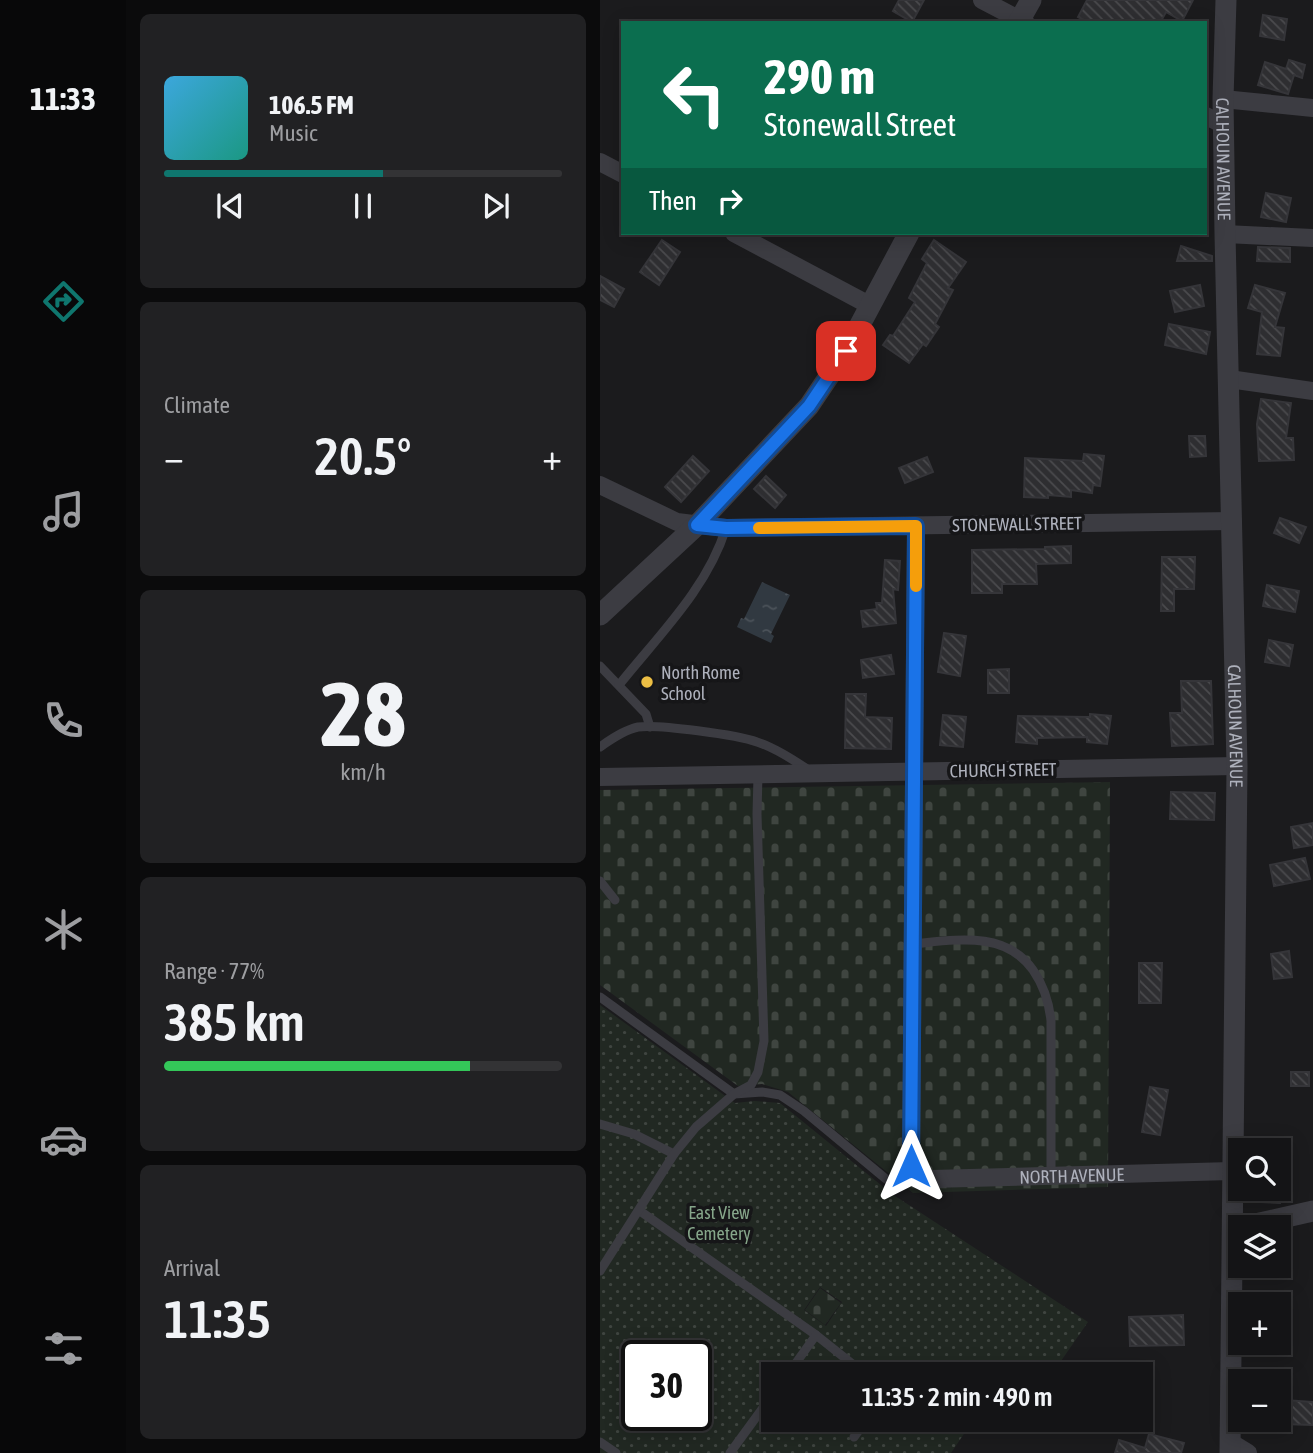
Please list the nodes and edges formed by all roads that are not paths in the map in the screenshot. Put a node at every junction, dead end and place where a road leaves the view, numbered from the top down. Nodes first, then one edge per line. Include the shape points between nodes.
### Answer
1 (982, 0) edge
2 (1030, 0) edge
3 (1226, 0) edge
4 (1019, 21) edge
5 (1021, 21) edge
6 (1223, 99) junction
7 (1313, 108) edge
8 (1215, 120) edge
9 (600, 162) edge
10 (621, 173) edge
11 (1225, 234) junction
12 (738, 235) edge
13 (908, 235) edge
14 (1313, 238) edge
15 (871, 306) junction
16 (1229, 379) junction
17 (1313, 391) edge
18 (600, 485) edge
19 (1233, 521) junction
20 (697, 525) junction
21 (916, 526) junction
22 (726, 528) junction
23 (600, 615) edge
24 (600, 666) edge
25 (619, 685) junction
26 (650, 727) junction
27 (600, 747) edge
28 (1237, 766) junction
29 (914, 772) junction
30 (814, 774) junction
31 (758, 775) junction
32 (600, 779) edge
33 (600, 881) edge
34 (615, 900) dead end
35 (912, 944) junction
36 (600, 997) edge
37 (734, 1094) junction
38 (600, 1124) edge
39 (1232, 1138) edge
40 (674, 1154) junction
41 (1228, 1171) edge
42 (1051, 1176) junction
43 (886, 1179) dead end
44 (640, 1210) junction
45 (1313, 1211) edge
46 (1291, 1216) edge
47 (600, 1271) edge
48 (1238, 1278) edge
49 (816, 1335) junction
50 (797, 1362) edge
51 (850, 1362) edge
52 (761, 1410) edge
53 (858, 1432) edge
54 (854, 1437) dead end
55 (600, 1442) edge
56 (1236, 1449) edge
57 (616, 1453) edge
58 (730, 1453) edge

1 - 4 street
2 - 5 street
3 - 6 street, CALHOUN AVENUE
6 - 7 street
6 - 8 street, CALHOUN AVENUE
8 - 11 street, CALHOUN AVENUE
9 - 10 street
11 - 14 street
11 - 16 street, CALHOUN AVENUE
12 - 15 street
13 - 15 street
15 - 20 street via 809,406
16 - 17 street
16 - 19 street, CALHOUN AVENUE
18 - 20 street, STONEWALL STREET via 677,522
19 - 21 street, STONEWALL STREET
19 - 28 street, CALHOUN AVENUE
20 - 22 street, STONEWALL STREET
20 - 23 street
21 - 22 street, STONEWALL STREET
21 - 29 street
22 - 25 lane via 700,585
24 - 25 lane
25 - 26 lane via 646,713
26 - 27 lane via 626,731
26 - 30 lane via 756,741
28 - 29 street, CHURCH STREET
28 - 39 street, CALHOUN AVENUE
29 - 30 street, CHURCH STREET
29 - 35 street
30 - 31 street, CHURCH STREET
31 - 32 street, CHURCH STREET
31 - 37 lane via 764,1041 751,1086
33 - 34 lane
35 - 42 lane via 993,942 1010,947 1035,973 1049,1002 1051,1021
35 - 42 street, NORTH AVENUE via 913,1173 931,1180
36 - 37 lane
37 - 40 lane via 696,1127
37 - 43 lane via 780,1095
38 - 40 lane
40 - 44 lane
41 - 42 street, NORTH AVENUE
44 - 47 lane
44 - 49 lane
45 - 46 street
48 - 56 street, CALHOUN AVENUE
49 - 50 lane
49 - 51 lane
52 - 58 lane
53 - 54 lane
55 - 57 lane

